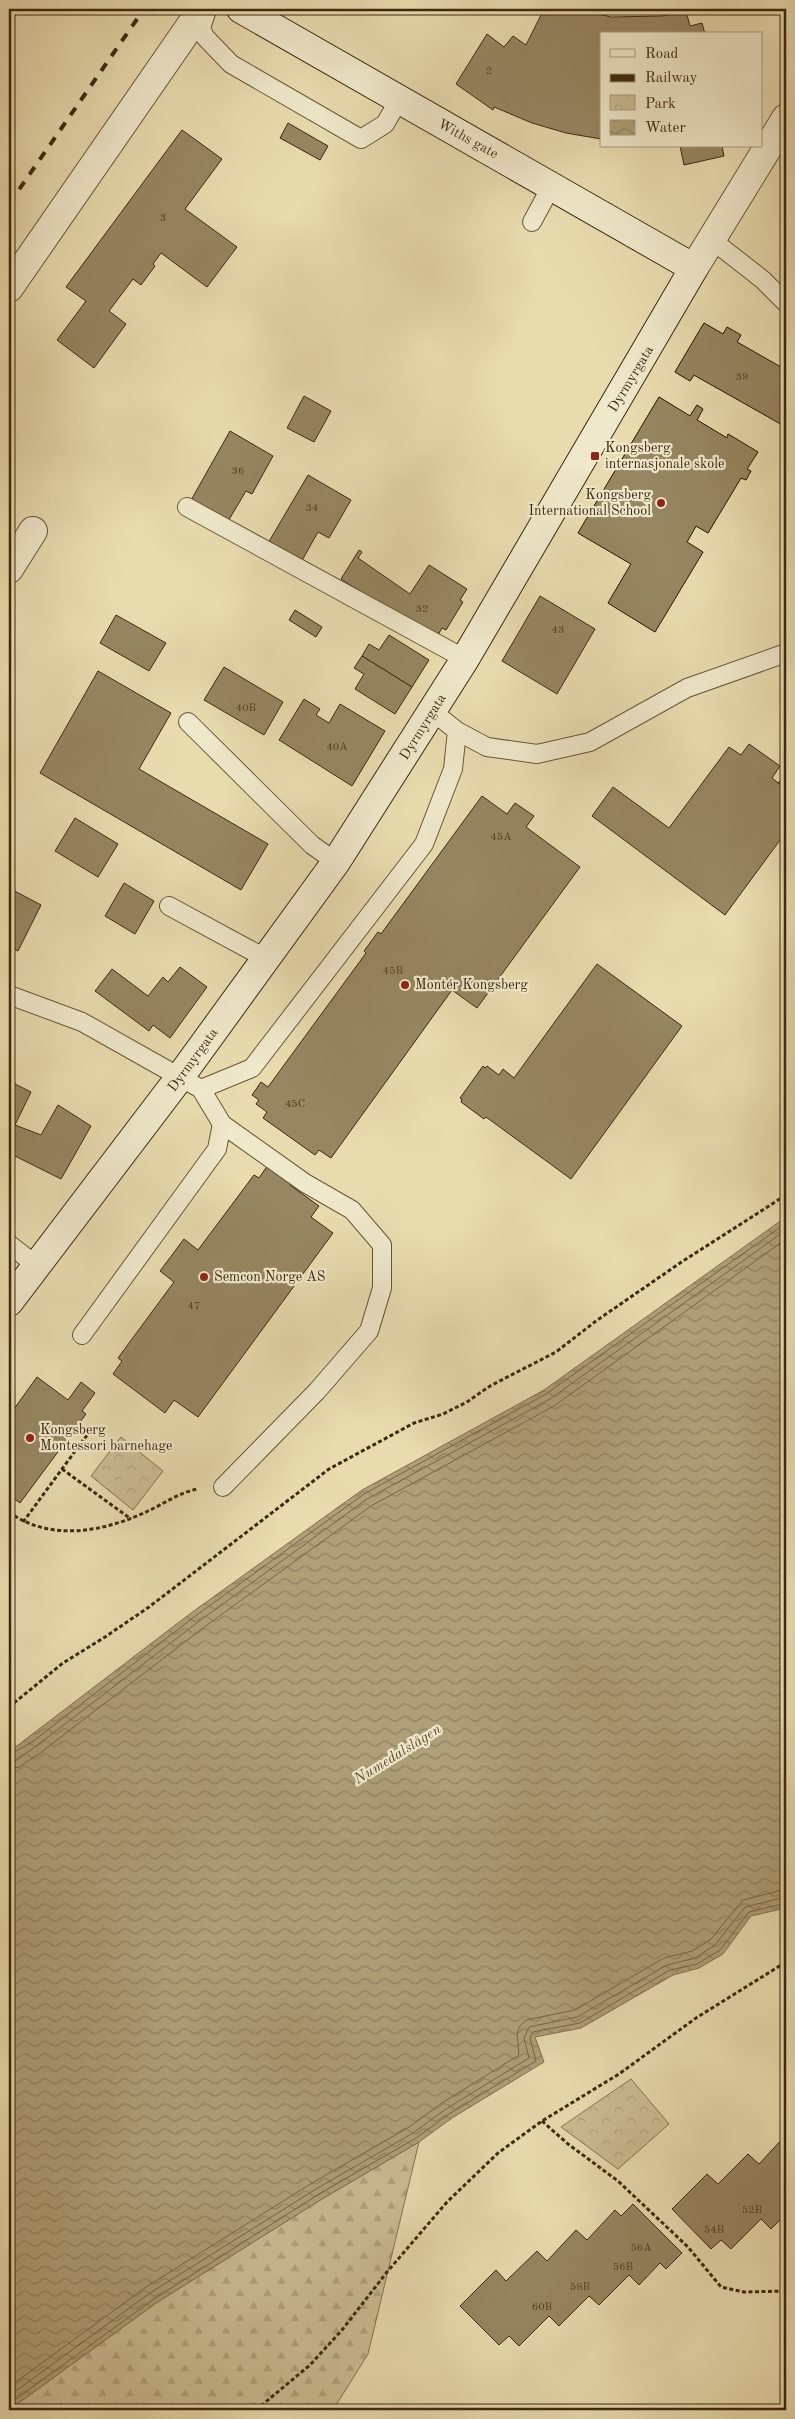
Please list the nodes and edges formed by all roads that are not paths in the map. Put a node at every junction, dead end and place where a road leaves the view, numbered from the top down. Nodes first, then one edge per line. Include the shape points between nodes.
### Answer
1 (202, 9) edge
2 (208, 9) edge
3 (255, 12) edge
4 (399, 100) junction
5 (786, 118) edge
6 (552, 185) junction
7 (532, 222) dead end
8 (712, 240) junction
9 (694, 268) junction
10 (9, 288) edge
11 (786, 303) edge
12 (187, 507) dead end
13 (33, 531) dead end
14 (9, 569) edge
15 (786, 654) edge
16 (465, 659) junction
17 (432, 711) junction
18 (188, 722) dead end
19 (457, 731) junction
20 (336, 862) junction
21 (169, 906) dead end
22 (265, 958) junction
23 (9, 995) edge
24 (190, 1083) junction
25 (222, 1124) junction
26 (9, 1244) edge
27 (37, 1266) junction
28 (9, 1302) edge
29 (82, 1335) dead end
30 (223, 1487) road end

1 - 10 main road
2 - 4 lane via 201,28 205,38 231,64 362,139 385,124
3 - 4 main road, Withs gate
4 - 6 main road, Withs gate
5 - 8 main road, Dyrmyrgata
6 - 7 lane
6 - 9 main road, Withs gate
8 - 9 main road, Dyrmyrgata
8 - 11 lane via 764,280
9 - 16 main road, Dyrmyrgata
12 - 16 lane
13 - 14 main road
15 - 19 lane via 687,688 590,742 537,754 487,747
16 - 17 main road, Dyrmyrgata
17 - 19 lane
17 - 20 main road, Dyrmyrgata
18 - 20 lane via 312,846
19 - 24 lane via 453,769 424,844 252,1068
20 - 22 main road, Dyrmyrgata
21 - 22 lane
22 - 24 main road, Dyrmyrgata
23 - 24 lane via 82,1022
24 - 25 lane
24 - 27 main road, Dyrmyrgata
25 - 29 lane via 217,1149
25 - 30 lane via 305,1183 352,1210 382,1244 382,1288 369,1331 317,1391
26 - 27 lane
27 - 28 main road, Dyrmyrgata

